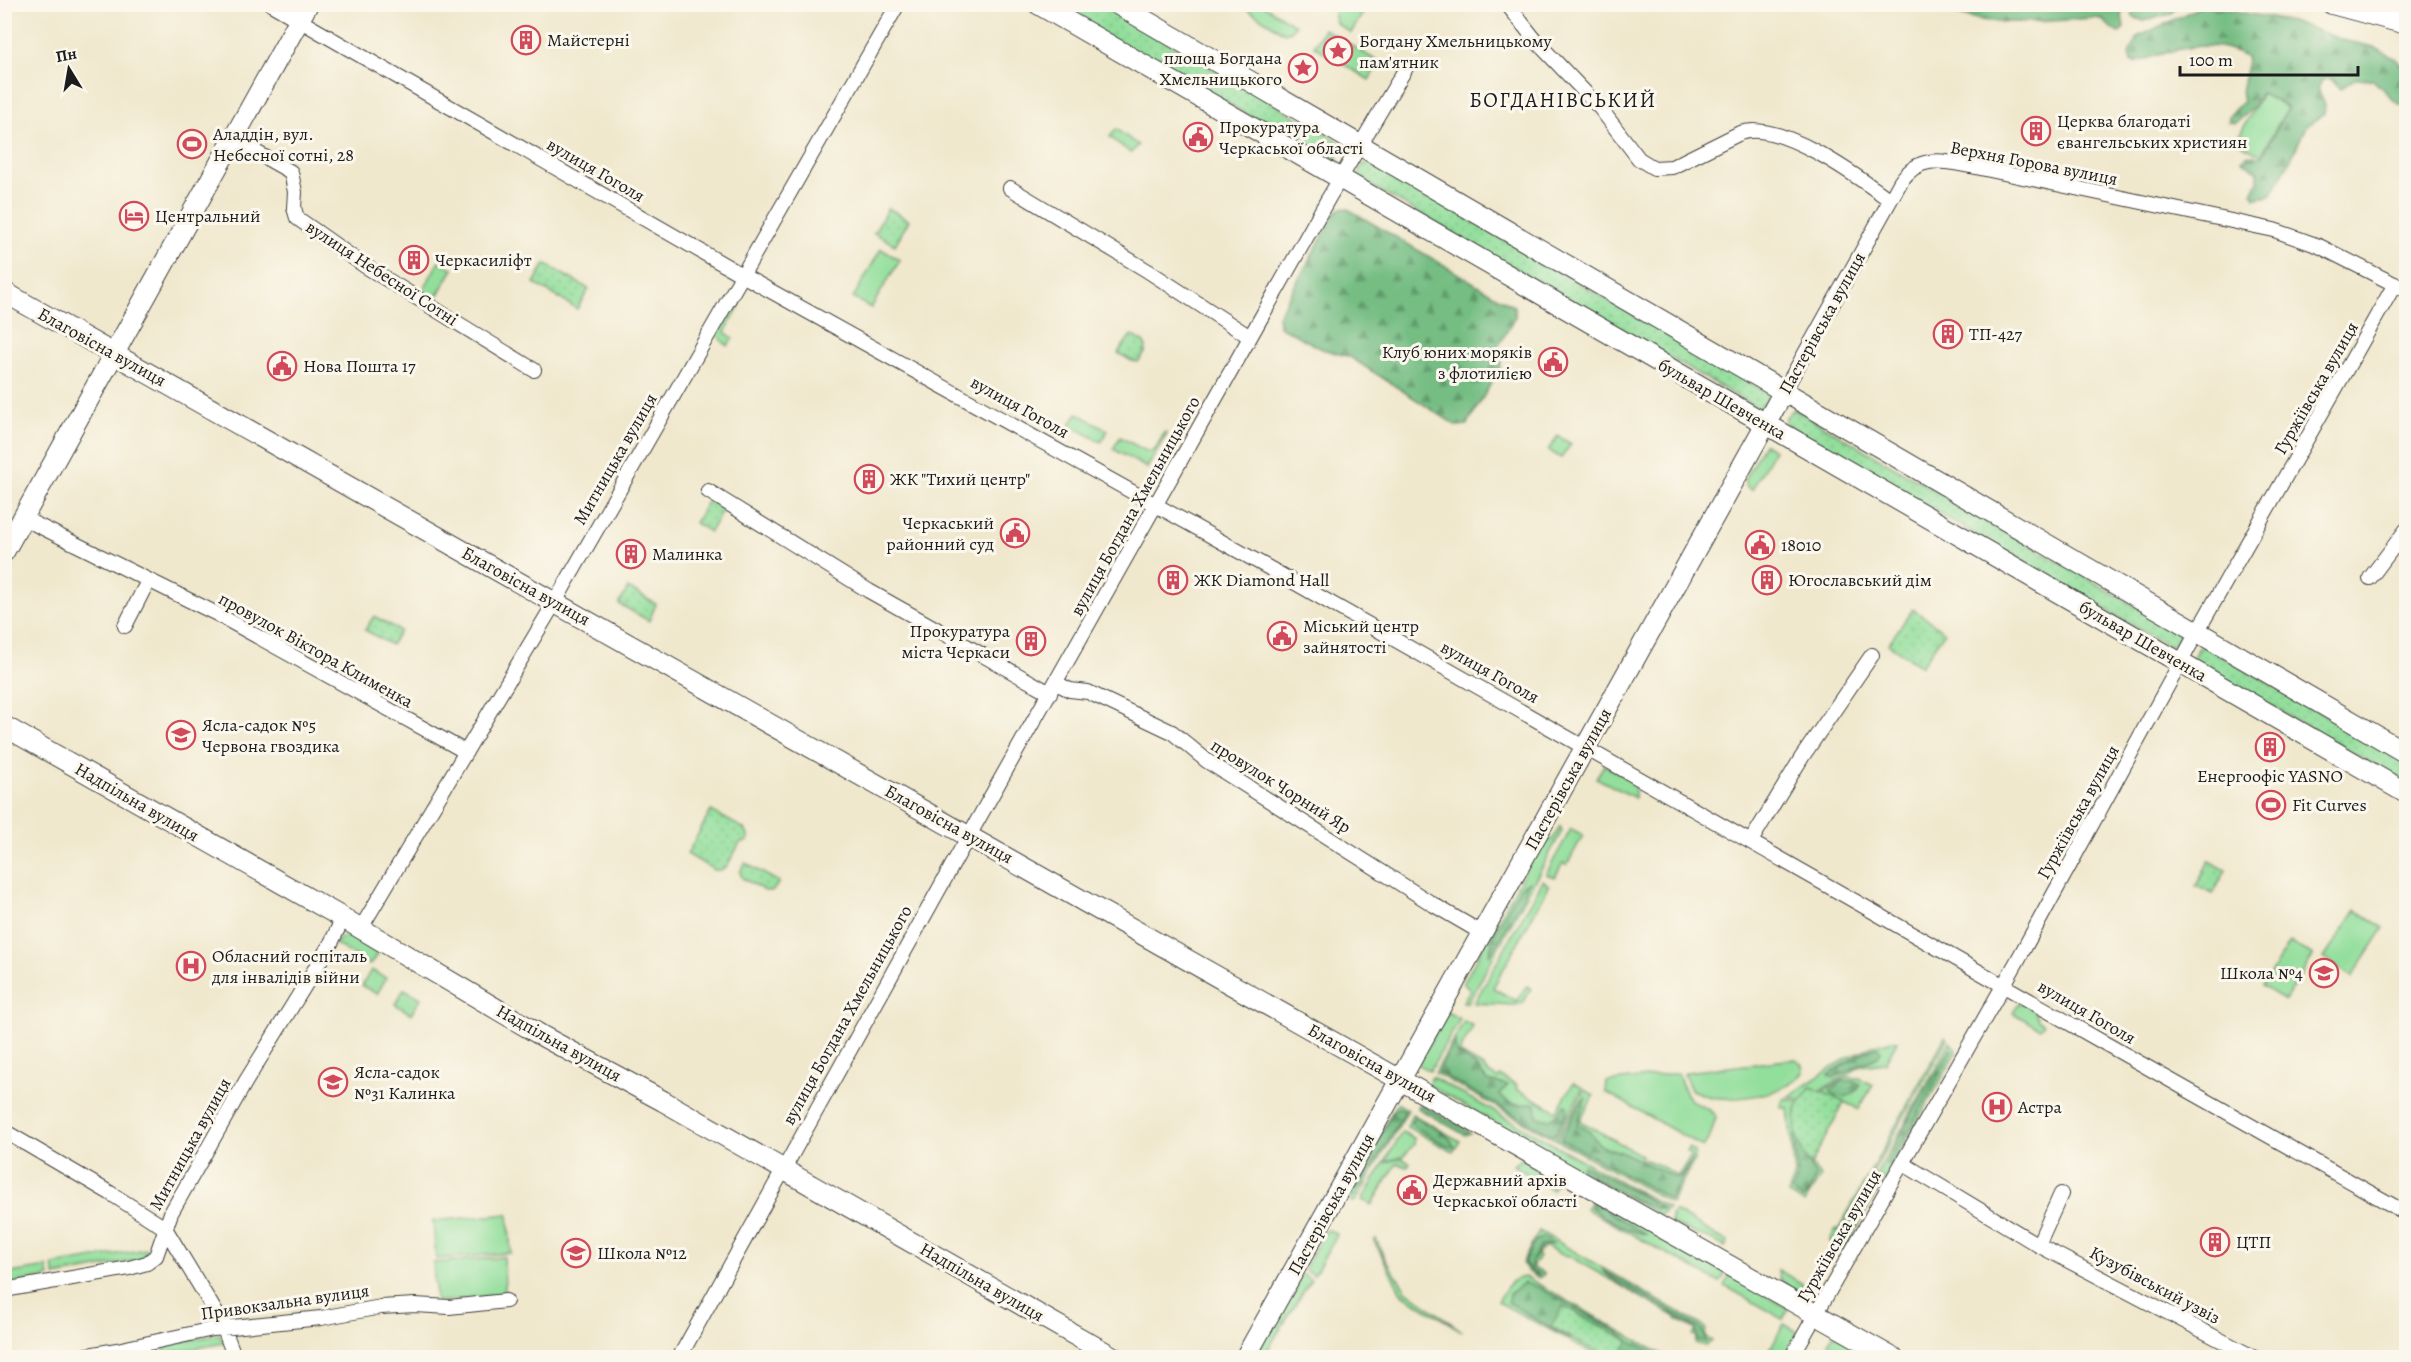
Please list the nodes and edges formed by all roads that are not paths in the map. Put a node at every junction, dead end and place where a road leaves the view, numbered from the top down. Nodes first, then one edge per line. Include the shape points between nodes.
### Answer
1 (271, 4) edge
2 (898, 4) edge
3 (1038, 4) edge
4 (1117, 4) edge
5 (1507, 4) edge
6 (2332, 4) edge
7 (304, 12) edge
8 (2406, 24) edge
9 (1406, 68) dead end
10 (233, 139) junction
11 (1359, 146) junction
12 (1340, 179) junction
13 (1010, 188) dead end
14 (1890, 200) junction
15 (742, 274) junction
16 (2401, 287) edge
17 (4, 292) edge
18 (1250, 337) junction
19 (113, 353) junction
20 (534, 370) dead end
21 (1784, 391) junction
22 (1766, 424) junction
23 (708, 490) dead end
24 (1156, 505) junction
25 (23, 518) junction
26 (2406, 530) edge
27 (4, 552) edge
28 (2370, 578) dead end
29 (148, 581) junction
30 (555, 602) junction
31 (125, 626) dead end
32 (2198, 631) junction
33 (1872, 655) dead end
34 (2181, 663) junction
35 (1053, 688) junction
36 (4, 726) edge
37 (1586, 747) junction
38 (466, 752) junction
39 (2406, 753) edge
40 (2406, 793) edge
41 (969, 836) junction
42 (1751, 841) junction
43 (344, 918) junction
44 (361, 928) junction
45 (1482, 933) junction
46 (2003, 985) junction
47 (1401, 1079) junction
48 (4, 1131) edge
49 (1902, 1163) junction
50 (782, 1169) junction
51 (2061, 1194) dead end
52 (2406, 1213) edge
53 (165, 1228) junction
54 (2038, 1245) junction
55 (4, 1290) edge
56 (506, 1301) dead end
57 (1816, 1314) junction
58 (224, 1328) junction
59 (71, 1358) edge
60 (235, 1358) edge
61 (679, 1358) edge
62 (1115, 1358) edge
63 (1245, 1358) edge
64 (1791, 1358) edge
65 (1893, 1358) edge
66 (2255, 1358) edge

1 - 7 street, вулиця Гоголя
2 - 15 street, Митницька вулиця
3 - 12 main road, бульвар Шевченка
4 - 11 main road, бульвар Шевченка
5 - 14 street via 1647,165 1672,167 1740,134 1760,130 1813,151
6 - 8 main road
7 - 10 main road
7 - 15 street, вулиця Гоголя
9 - 11 street, вулиця Богдана Хмельницького
10 - 19 main road
10 - 20 street, вулиця Небесної Сотні via 291,171 297,218 365,266
11 - 12 street, вулиця Богдана Хмельницького
11 - 21 main road, бульвар Шевченка
12 - 18 street, вулиця Богдана Хмельницького
12 - 22 main road, бульвар Шевченка
13 - 18 street
14 - 16 street, Верхня Горова вулиця via 1912,168 1933,162 1953,163 2274,230 2319,246
14 - 21 street, Пастерівська вулиця
15 - 24 street, вулиця Гоголя
15 - 30 street, Митницька вулиця
16 - 32 street, Гуржіївська вулиця
17 - 19 main road, Благовісна вулиця
18 - 24 street, вулиця Богдана Хмельницького
19 - 25 main road
19 - 30 main road, Благовісна вулиця
21 - 22 main road, Пастерівська вулиця
21 - 32 main road, бульвар Шевченка
22 - 34 main road, бульвар Шевченка
22 - 37 main road, Пастерівська вулиця
23 - 35 street via 869,591
24 - 35 street, вулиця Богдана Хмельницького
24 - 37 street, вулиця Гоголя
25 - 27 main road
25 - 29 street, провулок Віктора Клименка
26 - 28 street
29 - 31 street
29 - 38 street, провулок Віктора Клименка via 215,613
30 - 38 street, Митницька вулиця
30 - 41 main road, Благовісна вулиця
32 - 34 street, Гуржіївська вулиця
32 - 39 main road, бульвар Шевченка
33 - 42 street via 1802,757
34 - 40 main road, бульвар Шевченка
34 - 46 street, Гуржіївська вулиця
35 - 41 street, вулиця Богдана Хмельницького
35 - 45 street, провулок Чорний Яр via 1088,692 1172,732 1207,761
36 - 43 main road, Надпільна вулиця
37 - 42 street, вулиця Гоголя
37 - 45 main road, Пастерівська вулиця
38 - 44 street, Митницька вулиця
41 - 47 main road, Благовісна вулиця
41 - 50 street, вулиця Богдана Хмельницького
42 - 46 street, вулиця Гоголя
43 - 44 main road, Надпільна вулиця
43 - 53 street, Митницька вулиця via 246,1081
44 - 50 main road, Надпільна вулиця via 544,1037
45 - 47 main road, Пастерівська вулиця
46 - 49 street, Гуржіївська вулиця
46 - 52 street, вулиця Гоголя
47 - 57 main road, Благовісна вулиця
47 - 63 main road, Пастерівська вулиця
48 - 53 street
49 - 54 street, Кузубівський узвіз
49 - 57 street, Гуржіївська вулиця
50 - 61 street, вулиця Богдана Хмельницького
50 - 62 main road, Надпільна вулиця
51 - 54 street
53 - 55 street, Митницька вулиця via 158,1253 147,1263
53 - 58 street
54 - 66 street, Кузубівський узвіз
56 - 58 street, Привокзальна вулиця via 444,1308 381,1308
57 - 64 street, Гуржіївська вулиця
57 - 65 main road, Благовісна вулиця
58 - 59 street, Привокзальна вулиця
58 - 60 street

